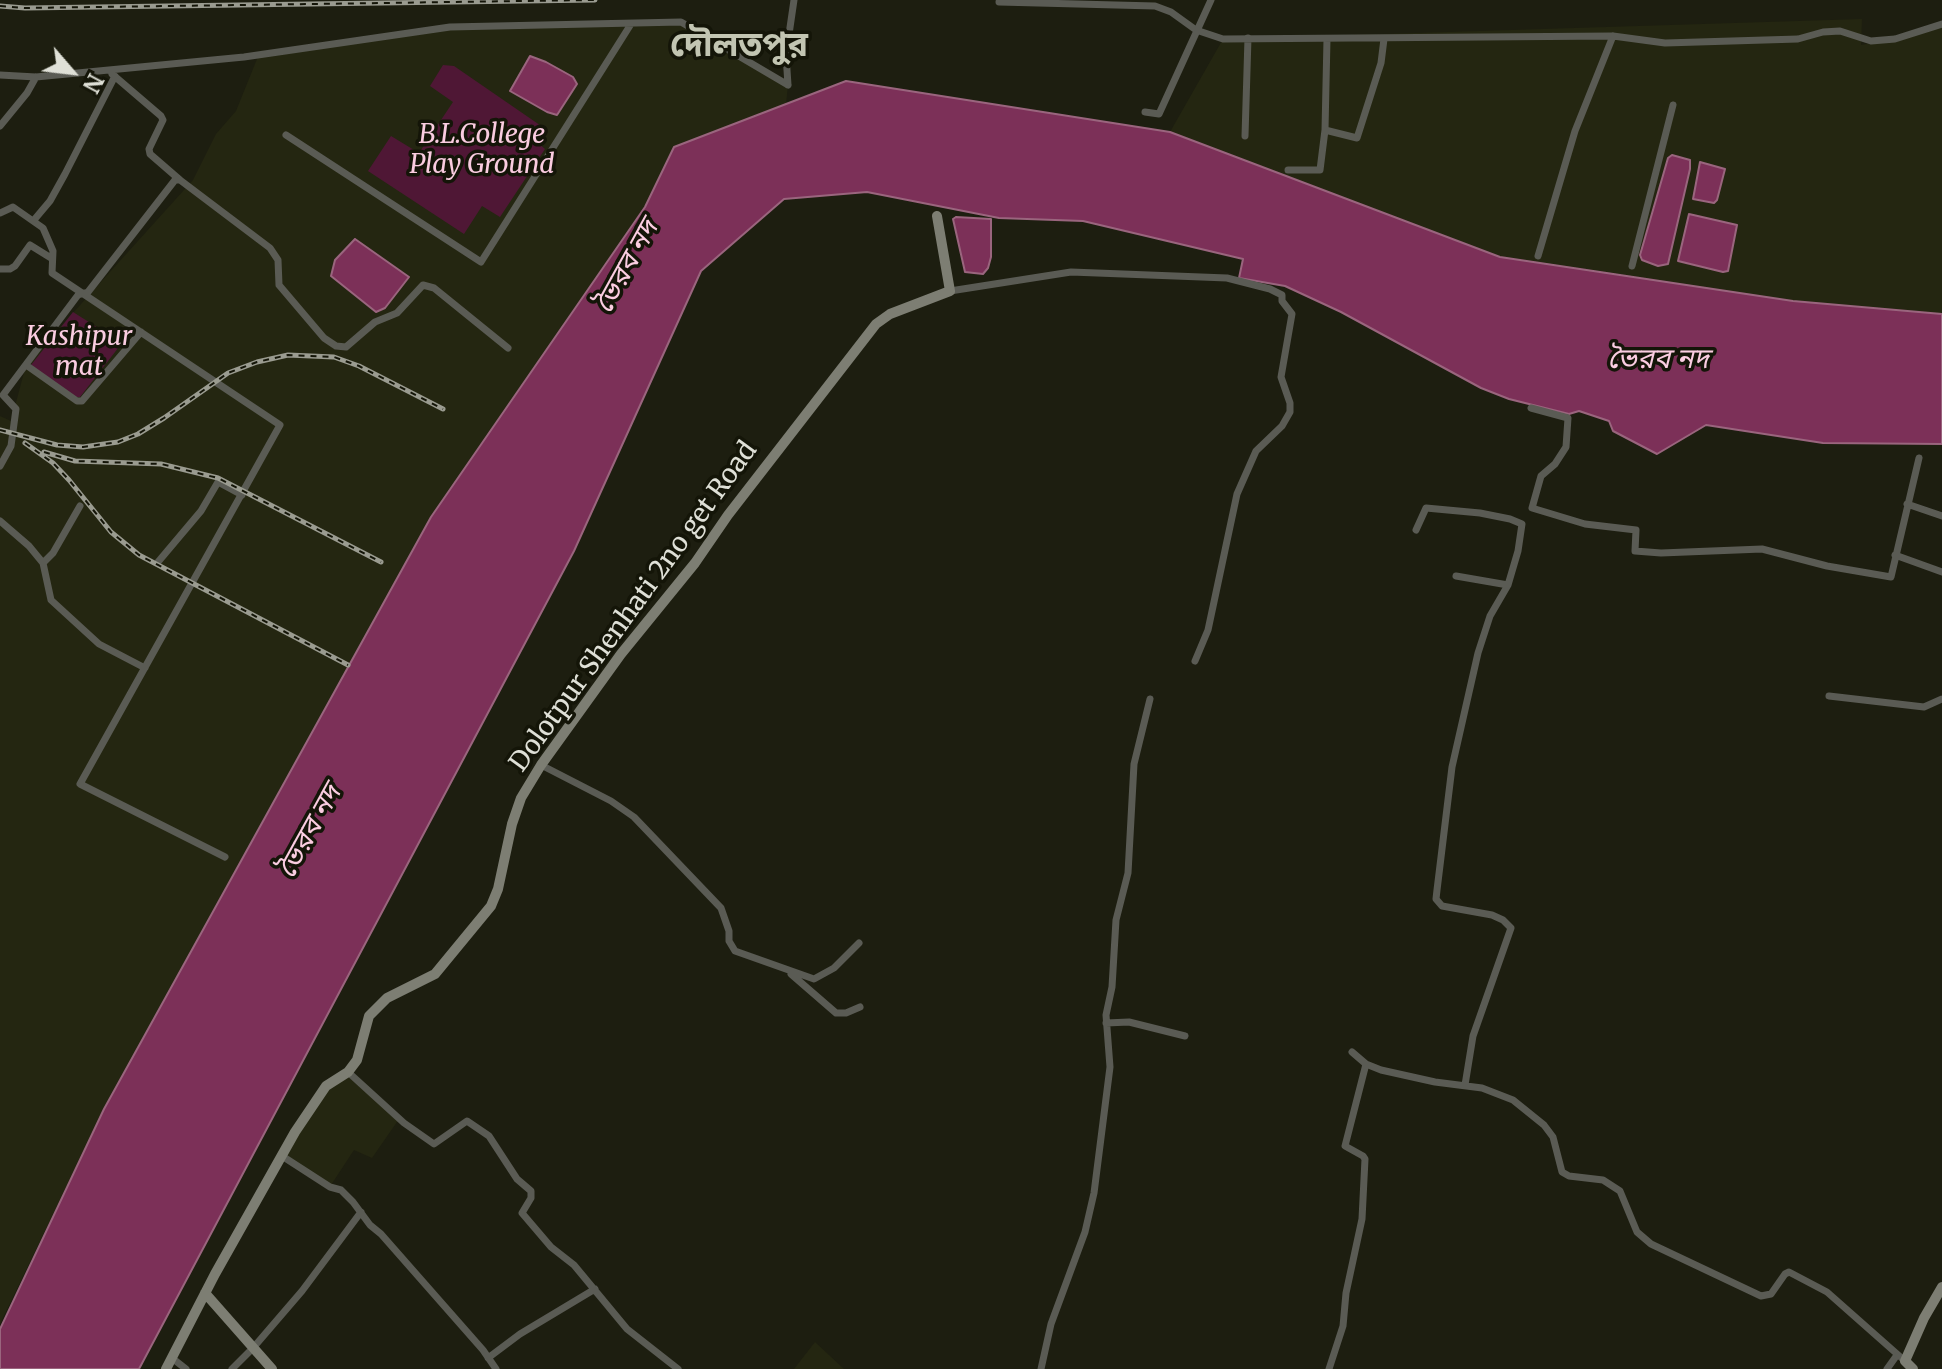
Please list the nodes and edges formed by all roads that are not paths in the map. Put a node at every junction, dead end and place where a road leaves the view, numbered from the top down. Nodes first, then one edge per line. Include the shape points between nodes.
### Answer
1 (794, 0) edge
2 (1211, 0) edge
3 (999, 2) dead end
4 (631, 24) junction
5 (1942, 24) edge
6 (1196, 30) junction
7 (1613, 36) junction
8 (1248, 38) junction
9 (1327, 39) junction
10 (1384, 39) junction
11 (107, 70) junction
12 (0, 75) edge
13 (115, 76) junction
14 (36, 77) junction
15 (1673, 105) dead end
16 (1145, 112) dead end
17 (0, 126) edge
18 (1325, 130) junction
19 (286, 135) dead end
20 (1245, 136) dead end
21 (1288, 170) dead end
22 (180, 180) junction
23 (0, 213) edge
24 (937, 216) dead end
25 (34, 220) junction
26 (1538, 256) dead end
27 (51, 258) junction
28 (1632, 266) dead end
29 (0, 269) edge
30 (950, 291) junction
31 (82, 293) junction
32 (141, 332) junction
33 (508, 348) dead end
34 (26, 365) junction
35 (1, 396) edge
36 (1531, 408) dead end
37 (1919, 458) dead end
38 (0, 466) edge
39 (242, 495) junction
40 (1907, 504) junction
41 (80, 506) dead end
42 (1942, 516) edge
43 (0, 521) edge
44 (1416, 530) dead end
45 (1895, 555) junction
46 (158, 562) dead end
47 (43, 563) junction
48 (1942, 572) edge
49 (1456, 576) dead end
50 (1508, 585) junction
51 (1195, 661) dead end
52 (145, 668) junction
53 (1829, 696) dead end
54 (1150, 699) dead end
55 (1942, 699) edge
56 (541, 765) junction
57 (225, 857) dead end
58 (859, 943) dead end
59 (790, 972) junction
60 (860, 1007) dead end
61 (1106, 1023) junction
62 (1185, 1036) dead end
63 (1352, 1052) dead end
64 (1366, 1064) junction
65 (348, 1072) junction
66 (1465, 1085) junction
67 (282, 1156) junction
68 (361, 1212) junction
69 (1942, 1287) edge
70 (595, 1289) junction
71 (205, 1293) junction
72 (253, 1348) junction
73 (172, 1358) junction
74 (488, 1358) junction
75 (1905, 1362) edge
76 (166, 1369) edge
77 (186, 1369) edge
78 (232, 1369) edge
79 (272, 1369) edge
80 (496, 1369) edge
81 (678, 1369) edge
82 (1041, 1369) edge
83 (1329, 1369) edge
84 (1887, 1369) edge

1 - 4 street via 786,55 788,85 681,22
2 - 6 street
3 - 6 street via 1155,6
4 - 11 street via 450,27 244,57
4 - 19 street via 481,262
5 - 7 street via 1871,41 1840,31 1798,39 1665,43
6 - 8 street via 1223,39
6 - 16 street via 1159,114
7 - 10 street
7 - 26 street via 1575,131
8 - 9 street
8 - 20 street
9 - 10 street
9 - 18 street
10 - 18 street via 1357,138
11 - 13 street
11 - 14 street
12 - 14 street
13 - 22 street via 161,116 150,154
13 - 25 street via 58,187
14 - 17 street
15 - 28 street
18 - 21 street via 1320,170
22 - 31 street
22 - 33 street via 270,248 278,260 279,285 336,346 346,347 375,322 397,313 423,285 455,303
23 - 25 street via 13,207
24 - 30 street
25 - 27 street via 43,228
27 - 29 street via 30,245 15,266
27 - 31 street via 52,273
30 - 51 street via 1071,272 1227,278 1282,295 1292,314 1281,377 1290,412 1246,469 1208,630
30 - 56 street, Dolotpur Shenhati 2no get Road via 876,324
31 - 32 street
31 - 34 street
32 - 34 street via 82,401
32 - 39 street via 280,425
34 - 35 street
35 - 38 street via 16,409 11,446
36 - 45 street via 1568,418 1566,447 1541,476 1532,508 1585,524 1636,530 1635,551 1762,549 1891,577
37 - 40 street
39 - 46 street via 218,482
39 - 52 street
40 - 42 street
40 - 45 street
41 - 47 street
43 - 47 street
44 - 50 street via 1426,508 1520,523
45 - 48 street
47 - 52 street via 51,600 99,644
49 - 50 street
50 - 66 street via 1478,653 1452,767 1436,899 1442,906 1492,915 1511,928 1473,1036
52 - 57 street via 80,784
53 - 55 street via 1924,707
54 - 61 street via 1134,764 1128,873 1116,920
56 - 59 street via 634,817 721,908 735,951
56 - 65 street, Dolotpur Shenhati 2no get Road via 521,798 491,906 435,974 387,998 369,1016 357,1060
58 - 59 street via 814,979
59 - 60 street via 836,1013
61 - 62 street via 1129,1022
61 - 82 street via 1110,1067 1094,1193
63 - 64 street
64 - 66 street
64 - 83 street via 1345,1146 1365,1159 1362,1219 1343,1326
65 - 67 street, Dolotpur Shenhati 2no get Road via 326,1086
65 - 70 street via 434,1144 467,1121 489,1136 531,1191 522,1213
66 - 75 street via 1513,1100 1529,1112 1553,1137 1562,1172 1603,1180 1620,1191 1637,1232 1651,1244 1761,1296 1771,1294 1789,1272 1827,1292
67 - 68 street via 341,1190
67 - 71 street, Dolotpur Shenhati 2no get Road
68 - 72 street
68 - 74 street
69 - 75 street
70 - 74 street
70 - 81 street via 627,1329
71 - 72 street
71 - 73 street, Dolotpur Shenhati 2no get Road
72 - 78 street
72 - 79 street
73 - 76 street, Dolotpur Shenhati 2no get Road
73 - 77 street
74 - 80 street
75 - 84 street

